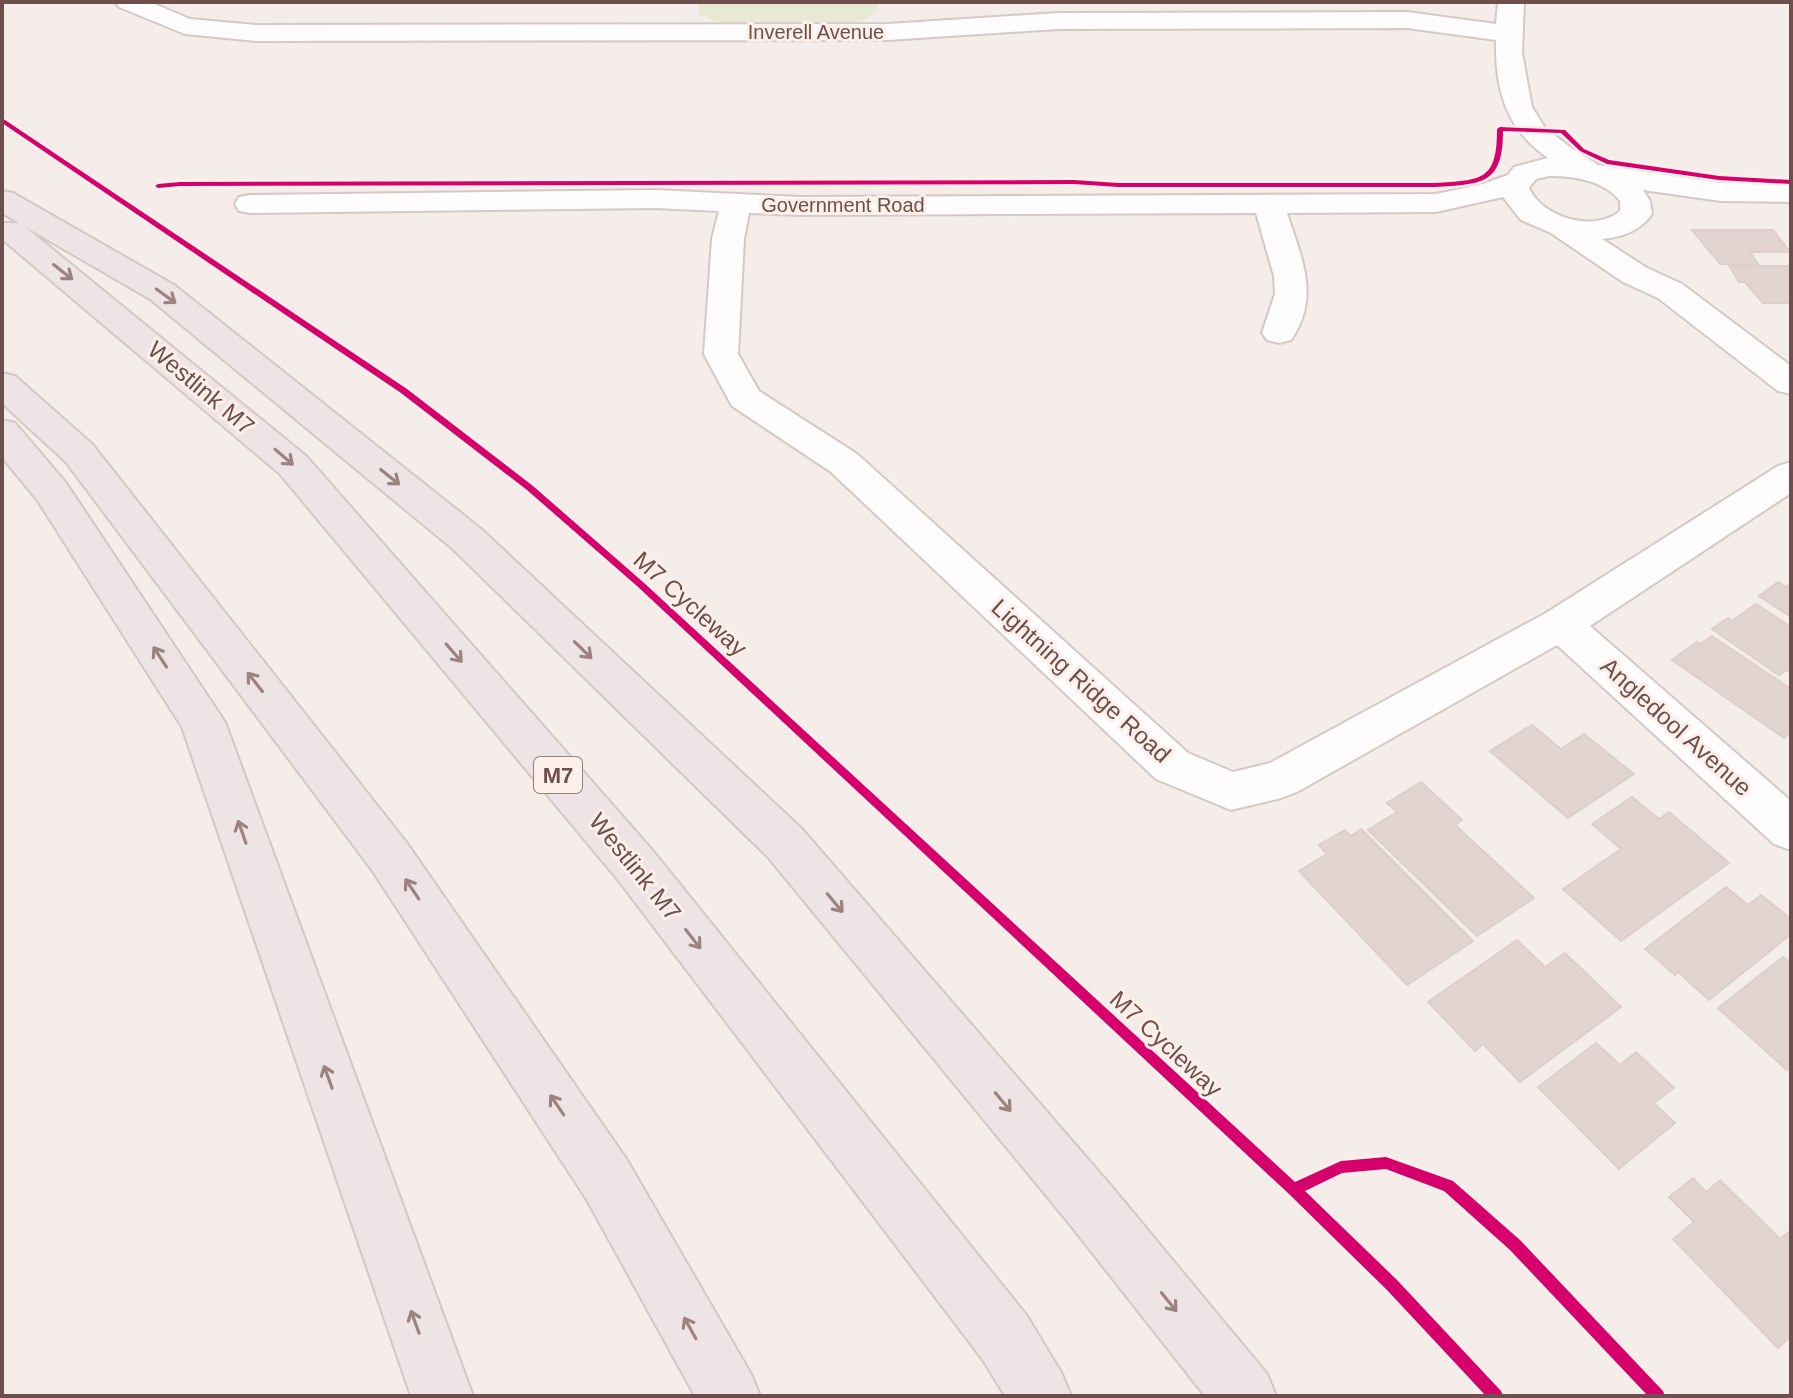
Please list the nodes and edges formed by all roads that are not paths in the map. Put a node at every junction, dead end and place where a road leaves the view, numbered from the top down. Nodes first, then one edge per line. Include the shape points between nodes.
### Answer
1 (128, 2) edge
2 (217, 2) edge
3 (683, 2) edge
4 (890, 2) edge
5 (1511, 2) edge
6 (185, 26) junction
7 (677, 32) junction
8 (888, 32) junction
9 (1508, 34) junction
10 (1533, 133) junction
11 (1593, 173) junction
12 (1519, 178) junction
13 (1721, 192) junction
14 (1791, 193) edge
15 (2, 200) edge
16 (736, 203) junction
17 (1436, 203) junction
18 (250, 204) dead end
19 (1269, 204) junction
20 (1631, 218) junction
21 (2, 223) edge
22 (1552, 223) junction
23 (1670, 291) junction
24 (1279, 333) dead end
25 (1791, 383) edge
26 (2, 384) edge
27 (2, 432) edge
28 (1791, 475) edge
29 (1561, 624) junction
30 (1791, 830) edge
31 (442, 1396) edge
32 (729, 1396) edge
33 (1040, 1396) edge
34 (1245, 1396) edge

1 - 6 street, Inverell Avenue
2 - 6 street
3 - 7 street
4 - 8 street
5 - 9 street
6 - 7 street, Inverell Avenue via 256,33
7 - 8 street, Inverell Avenue
8 - 9 street, Inverell Avenue via 1058,21 1407,20
9 - 10 street via 1515,101
10 - 11 street
10 - 12 street
11 - 12 street, Government Road via 1548,167
11 - 13 street
11 - 20 street via 1629,193 1636,205
12 - 17 street, Government Road
12 - 22 street via 1514,191 1519,203
13 - 14 street
13 - 20 street via 1660,205
15 -> 34 highway via 162,292 467,539 785,843
16 - 18 street, Government Road via 656,199
16 - 19 street, Government Road
16 - 29 street, Lightning Ridge Road via 728,239 721,354 745,398 844,463 1172,766 1231,791 1281,779
17 - 19 street, Government Road
17 - 22 street, Government Road
19 - 24 street via 1292,294
20 - 22 street, Government Road via 1598,230
20 - 23 street
21 -> 33 highway, Westlink M7 / M7 via 293,465 636,866 1005,1338
22 - 23 street
23 - 25 street
32 -> 26 highway via 607,1180 389,856 79,453
31 -> 27 highway via 203,722 52,492
28 - 29 street, Lightning Ridge Road
29 - 30 street, Angledool Avenue

